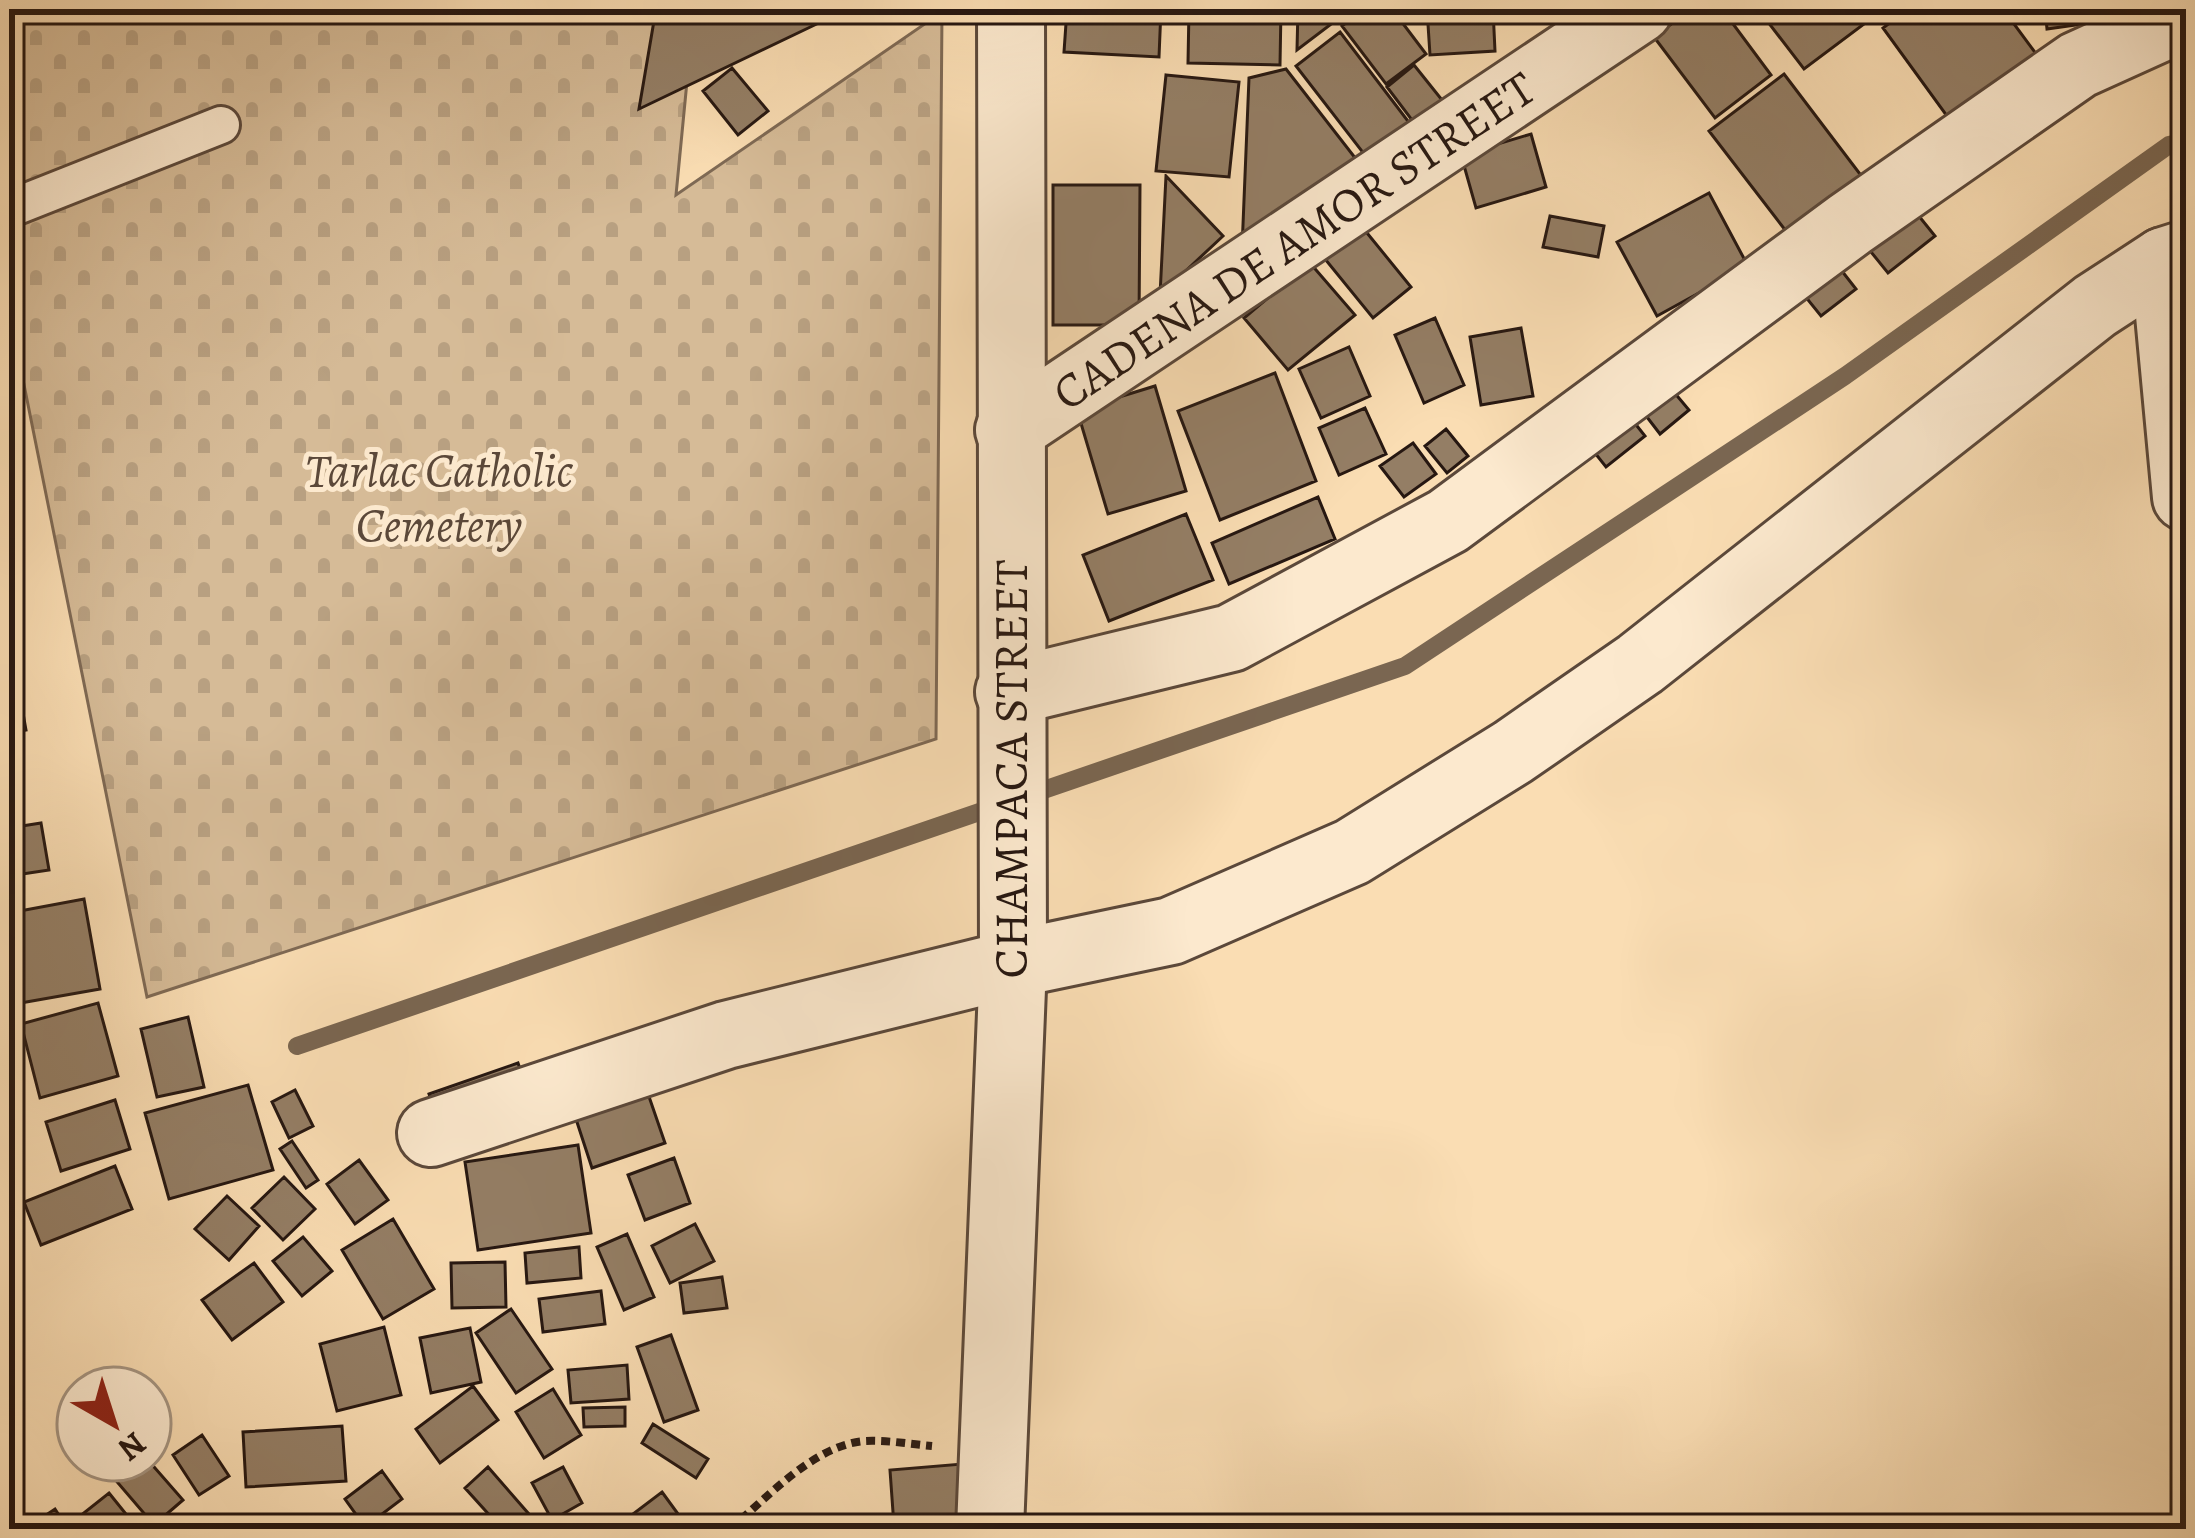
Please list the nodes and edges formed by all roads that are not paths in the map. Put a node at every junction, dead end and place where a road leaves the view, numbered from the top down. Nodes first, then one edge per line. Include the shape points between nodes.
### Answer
1 (1011, 9) edge
2 (1543, 9) edge
3 (1640, 9) edge
4 (2186, 16) edge
5 (1545, 75) junction
6 (221, 124) dead end
7 (9, 209) edge
8 (2175, 257) edge
9 (1009, 430) junction
10 (2186, 497) edge
11 (1011, 705) junction
12 (1012, 951) junction
13 (431, 1133) dead end
14 (990, 1529) edge

1 - 9 street, CHAMPACA STREET
2 - 5 street
3 - 5 street, CADENA DE AMOR STREET
4 - 11 street via 2078,65 1448,521 1231,638
5 - 9 street, CADENA DE AMOR STREET
6 - 7 lane
8 - 10 street
8 - 12 street via 2095,306 1640,664 1352,852 1172,931
9 - 11 street, CHAMPACA STREET
11 - 12 street, CHAMPACA STREET
12 - 13 street
12 - 14 street, CHAMPACA STREET

